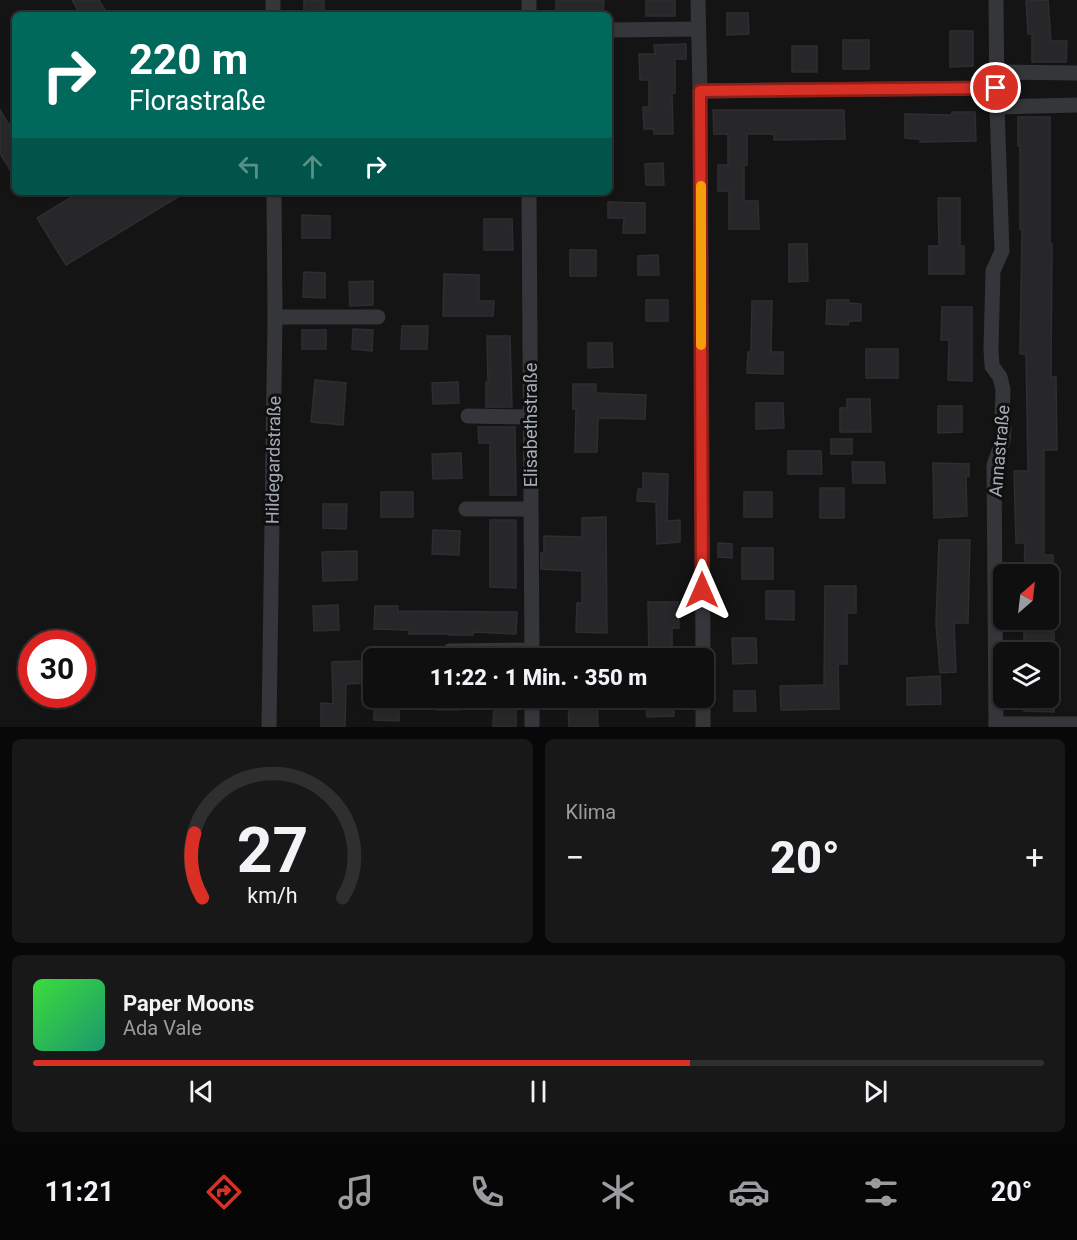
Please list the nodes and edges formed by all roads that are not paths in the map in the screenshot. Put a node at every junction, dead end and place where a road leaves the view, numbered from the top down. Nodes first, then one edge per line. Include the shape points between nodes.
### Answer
1 (698, 0) edge
2 (996, 0) edge
3 (698, 29) junction
4 (612, 30) edge
5 (1077, 73) edge
6 (996, 80) junction
7 (700, 91) junction
8 (1077, 105) edge
9 (996, 107) junction
10 (274, 195) edge
11 (529, 195) edge
12 (275, 317) junction
13 (378, 317) dead end
14 (468, 416) dead end
15 (530, 417) junction
16 (466, 508) dead end
17 (530, 509) junction
18 (532, 648) edge
19 (703, 648) edge
20 (532, 708) edge
21 (703, 708) edge
22 (1077, 724) edge
23 (996, 726) edge
24 (269, 727) edge
25 (532, 727) edge
26 (703, 727) edge

1 - 3 street
2 - 6 street, Annastraße
3 - 4 street
3 - 7 street
5 - 6 street
6 - 7 street
6 - 9 street, Annastraße
7 - 19 street
8 - 9 street
9 - 23 street, Annastraße via 1002,251 993,271 991,349 992,366 1004,390 1003,440 994,465
10 - 12 street, Hildegardstraße
11 - 15 street, Elisabethstraße
12 - 13 street
12 - 24 street, Hildegardstraße
14 - 15 street
15 - 17 street, Elisabethstraße
16 - 17 street
17 - 18 street, Elisabethstraße
20 - 25 street
21 - 26 street
22 - 23 street

